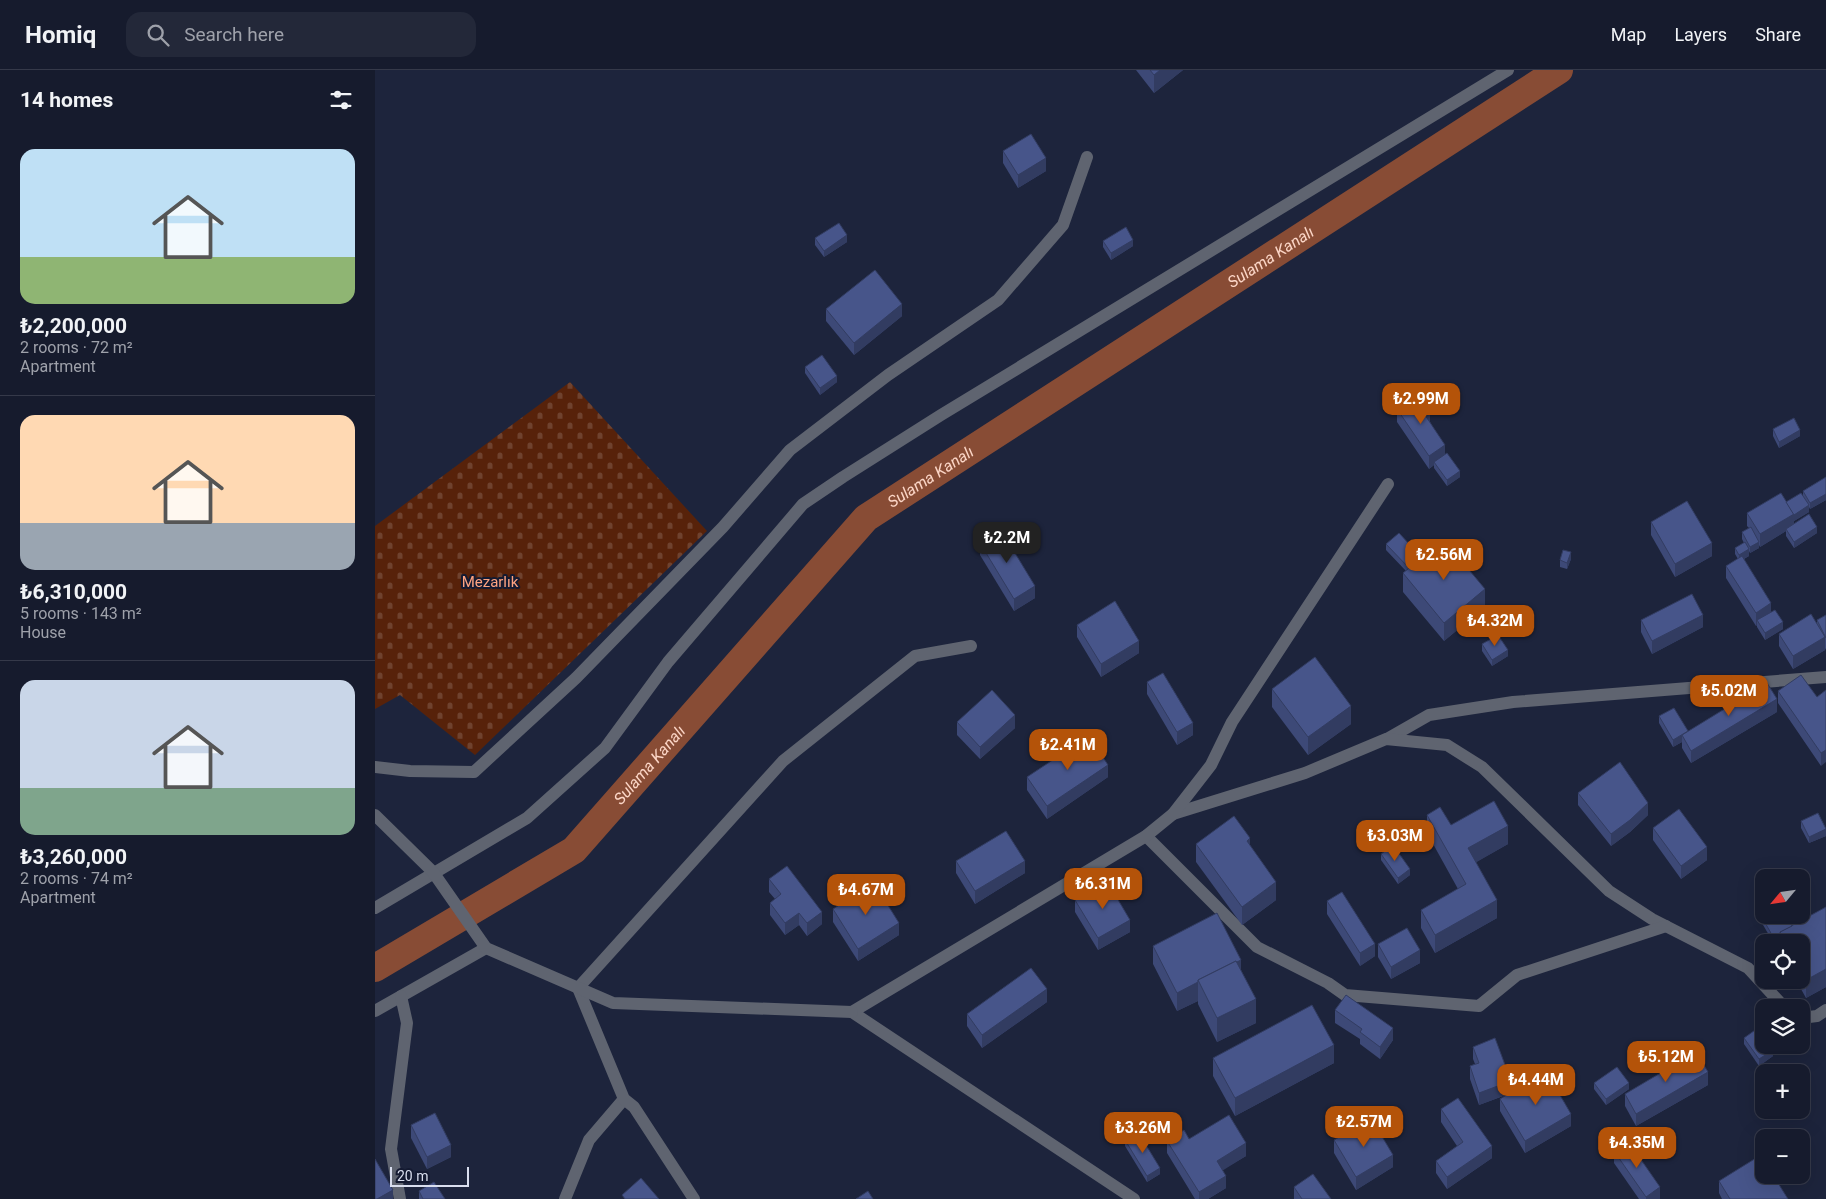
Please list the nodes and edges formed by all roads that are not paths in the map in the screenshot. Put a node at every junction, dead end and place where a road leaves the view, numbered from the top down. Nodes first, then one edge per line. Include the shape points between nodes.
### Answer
1 (1508, 70) edge
2 (1087, 157) dead end
3 (1388, 484) dead end
4 (971, 646) dead end
5 (1826, 677) edge
6 (1387, 739) junction
7 (375, 767) edge
8 (1173, 814) junction
9 (375, 815) edge
10 (1146, 836) junction
11 (433, 872) junction
12 (375, 908) edge
13 (1666, 926) junction
14 (486, 948) junction
15 (578, 988) junction
16 (401, 996) junction
17 (1777, 999) edge
18 (1826, 1010) edge
19 (375, 1011) edge
20 (852, 1012) junction
21 (1810, 1017) edge
22 (624, 1100) junction
23 (400, 1199) edge
24 (565, 1199) edge
25 (694, 1199) edge
26 (1134, 1199) edge

1 - 11 street via 941,415 803,504 668,662 605,748 527,818
2 - 7 street via 1063,225 997,300 888,375 790,450 723,527 589,664 474,772
3 - 8 street via 1232,722 1211,765
4 - 15 street via 915,656 783,761
5 - 6 street via 1513,702 1429,715
6 - 8 street via 1305,773
6 - 13 street via 1447,745 1482,767 1609,891
8 - 10 street
9 - 11 street
10 - 13 street via 1257,947 1345,995 1479,1006 1517,974
10 - 20 street
11 - 12 street
11 - 14 street
13 - 17 street via 1748,968
14 - 15 street
14 - 16 street
15 - 20 street via 613,1003
15 - 22 street
16 - 19 street
16 - 23 street via 407,1023 391,1149
18 - 21 street
20 - 26 street
22 - 24 street via 589,1140
22 - 25 street via 634,1106

